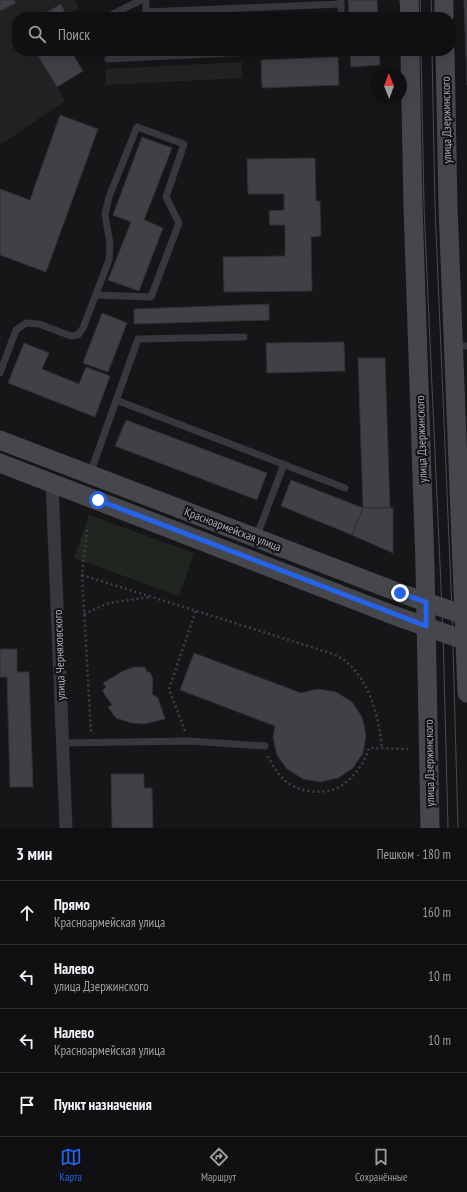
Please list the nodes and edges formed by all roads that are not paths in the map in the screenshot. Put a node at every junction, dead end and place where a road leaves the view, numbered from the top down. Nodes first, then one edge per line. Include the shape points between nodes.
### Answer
1 (141, 0) edge
2 (146, 0) edge
3 (410, 0) edge
4 (444, 0) edge
5 (341, 2) edge
6 (117, 12) edge
7 (146, 12) edge
8 (178, 12) edge
9 (410, 12) edge
10 (444, 12) edge
11 (133, 56) edge
12 (410, 56) edge
13 (445, 56) edge
14 (108, 59) dead end
15 (96, 295) junction
16 (244, 337) dead end
17 (460, 346) edge
18 (4, 352) edge
19 (0, 373) edge
20 (116, 400) junction
21 (0, 440) edge
22 (0, 463) edge
23 (284, 464) junction
24 (56, 473) junction
25 (90, 474) junction
26 (345, 488) dead end
27 (256, 538) junction
28 (426, 602) junction
29 (466, 616) edge
30 (426, 626) junction
31 (466, 640) edge
32 (467, 693) edge
33 (62, 743) junction
34 (265, 746) road end
35 (66, 828) edge
36 (430, 828) edge

1 - 6 lane
2 - 7 lane
3 - 9 street
4 - 10 street
5 - 8 lane
11 - 14 lane
12 - 28 street, улица Дзержинского
13 - 17 street, улица Дзержинского via 448,207
15 - 15 lane via 109,260 110,244 105,214 109,197 137,127 184,144 166,197 179,223 151,297
15 - 18 lane via 78,335 71,336 39,324 26,324 16,330
16 - 20 lane via 138,339
17 - 29 street, улица Дзержинского
18 - 19 lane
20 - 23 lane
20 - 25 lane
21 - 24 street, Красноармейская улица
22 - 24 street, Красноармейская улица
23 - 26 lane
23 - 27 lane
24 - 25 street, Красноармейская улица
24 - 30 street, Красноармейская улица
24 - 33 street, улица Черняховского
25 - 27 street, Красноармейская улица
27 - 28 street, Красноармейская улица
28 - 29 street, Красноармейская улица
28 - 30 street, улица Дзержинского
29 - 31 street, улица Дзержинского
30 - 31 street, Красноармейская улица
30 - 36 street, улица Дзержинского
31 - 32 street, улица Дзержинского
33 - 34 lane via 189,741
33 - 35 street, улица Черняховского

